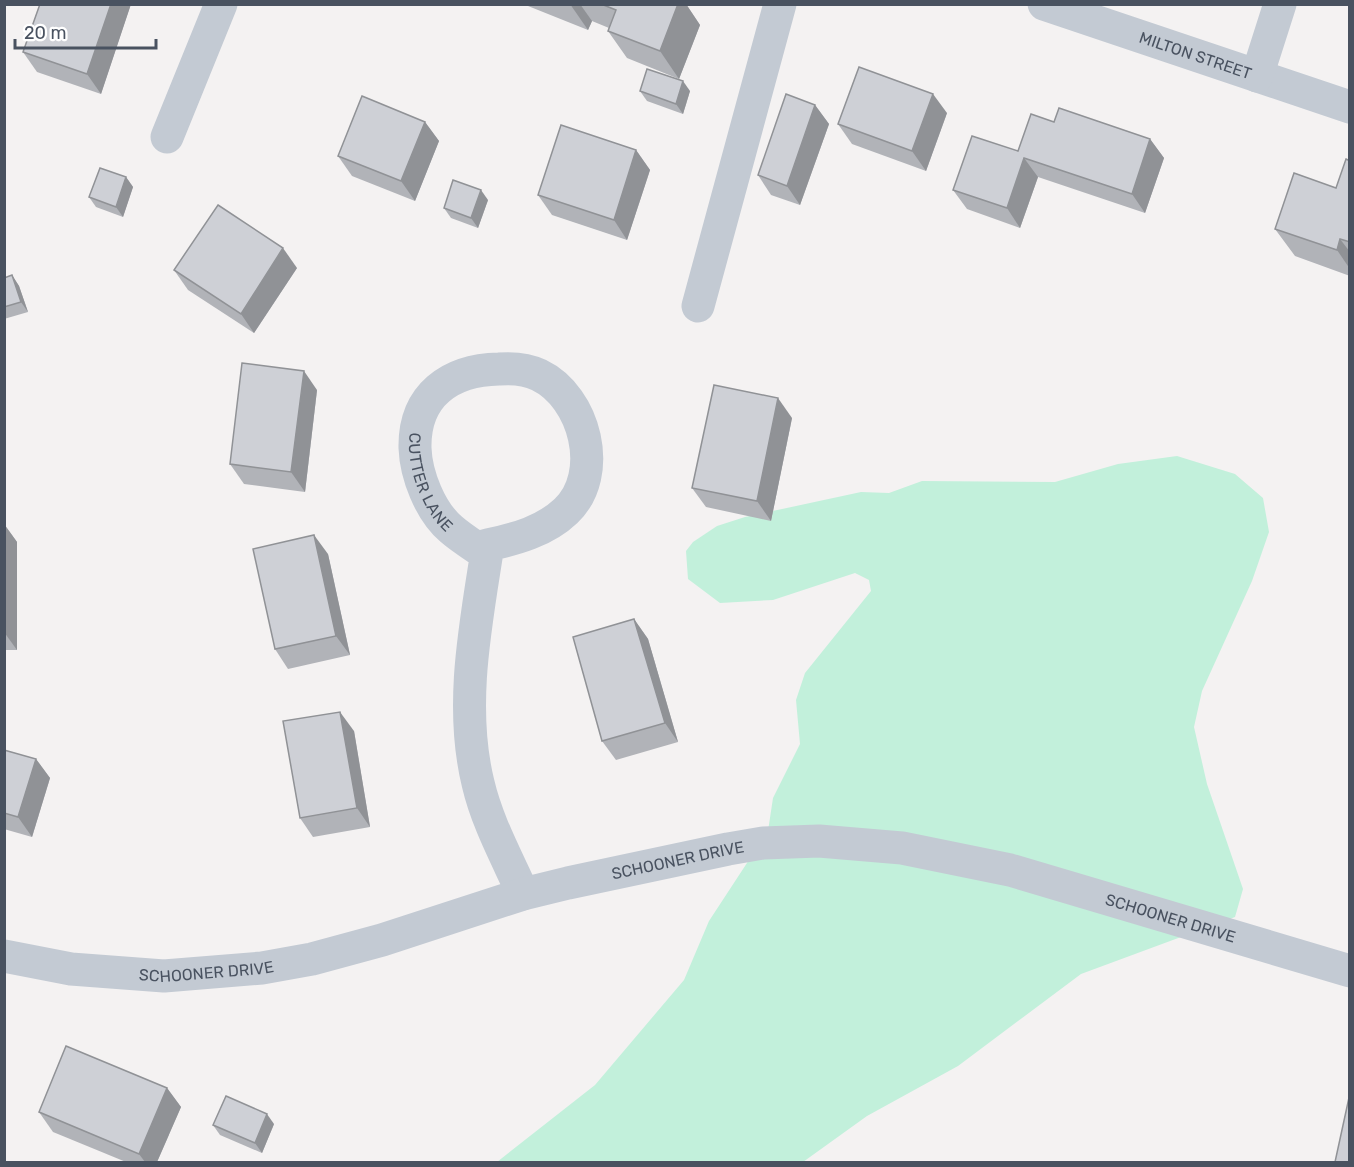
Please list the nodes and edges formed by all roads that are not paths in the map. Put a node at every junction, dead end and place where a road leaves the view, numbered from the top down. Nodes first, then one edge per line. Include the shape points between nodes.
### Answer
1 (221, 4) edge
2 (780, 4) edge
3 (1044, 4) edge
4 (1280, 4) edge
5 (1257, 76) junction
6 (1350, 107) edge
7 (166, 137) dead end
8 (698, 306) dead end
9 (488, 545) junction
10 (523, 894) junction
11 (4, 956) edge
12 (1350, 971) edge

1 - 7 street
2 - 8 street
3 - 5 street, MILTON STREET
4 - 5 street
5 - 6 street, MILTON STREET
9 - 9 street, CUTTER LANE via 524,535 556,519 573,504 587,463 585,440 573,408 559,388 524,370 486,370 453,379 433,393 418,418 417,467 433,504 461,537 477,548
9 - 10 street via 470,678 472,748 490,820
10 - 11 street, SCHOONER DRIVE via 382,940 262,968 164,976 71,969
10 - 12 street, SCHOONER DRIVE via 763,843 848,842 902,848 1010,870

